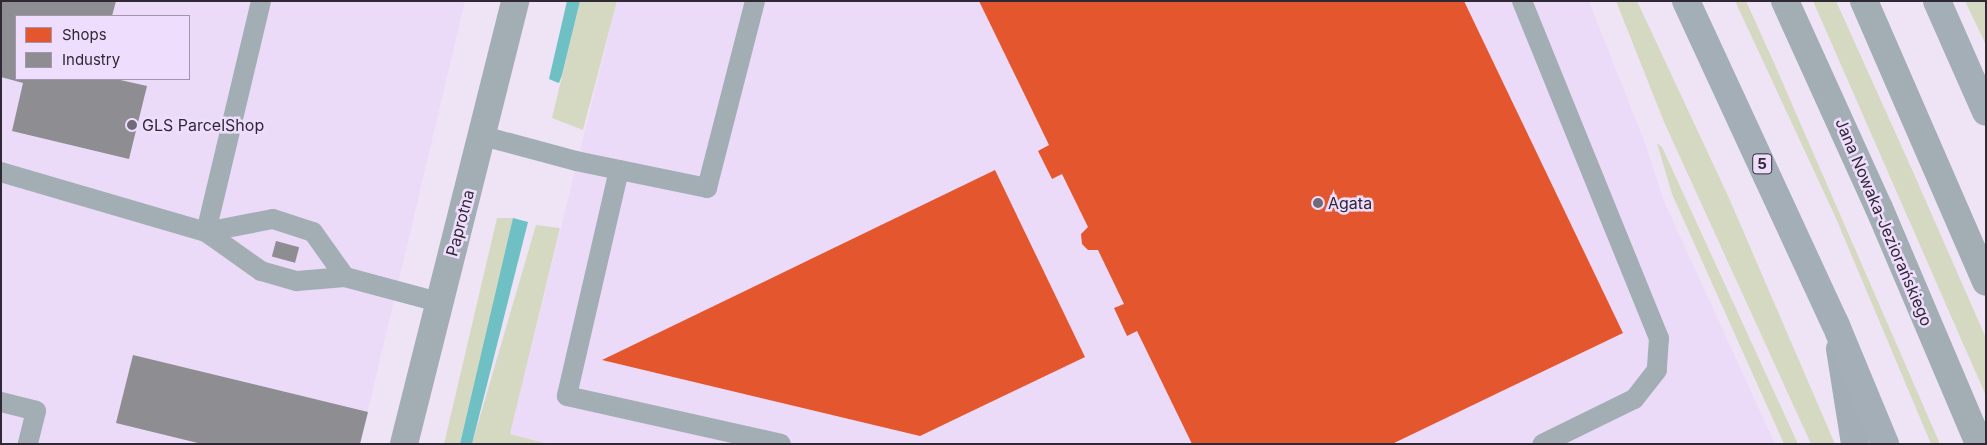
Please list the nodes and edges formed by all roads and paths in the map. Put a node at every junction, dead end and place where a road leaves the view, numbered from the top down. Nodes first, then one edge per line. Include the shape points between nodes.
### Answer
1 (262, 1) edge
2 (515, 1) edge
3 (755, 1) edge
4 (1522, 1) edge
5 (1686, 1) edge
6 (1785, 1) edge
7 (1864, 1) edge
8 (1937, 1) edge
9 (1986, 112) edge
10 (483, 136) junction
11 (619, 170) junction
12 (1, 172) edge
13 (206, 232) junction
14 (345, 276) junction
15 (1986, 282) edge
16 (438, 302) junction
17 (1837, 328) junction
18 (1, 402) edge
19 (28, 444) edge
20 (404, 444) edge
21 (781, 444) edge
22 (1542, 444) edge
23 (1855, 444) edge
24 (1885, 444) edge
25 (1979, 444) edge

1 - 13 lane
2 - 10 street, Paprotna
3 - 11 lane via 707,188
4 - 22 lane via 1660,338 1657,370 1634,400
5 - 17 main road, 5
6 - 25 street, Jana Nowaka-Jeziorańskiego via 1879,208
7 - 15 street
8 - 9 main road
10 - 11 lane
10 - 16 street, Paprotna
11 - 21 lane via 567,396
12 - 13 lane
13 - 14 lane via 261,271 296,281
13 - 14 lane via 273,219 313,232
14 - 16 lane
16 - 20 street, Paprotna
17 - 23 main road
17 - 24 main road, 5
18 - 19 lane via 36,411

